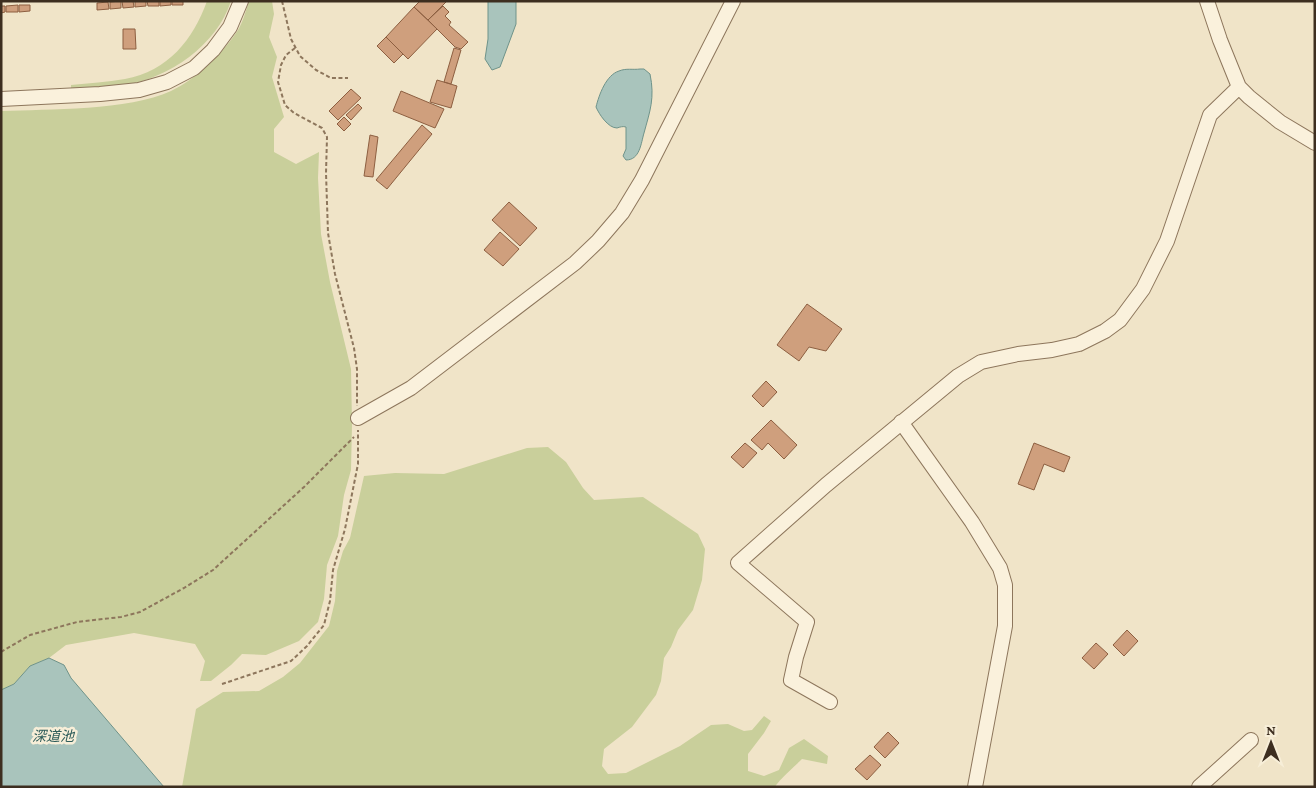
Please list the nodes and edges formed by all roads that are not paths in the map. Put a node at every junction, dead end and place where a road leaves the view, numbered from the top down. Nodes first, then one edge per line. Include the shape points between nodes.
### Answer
1 (240, 1) edge
2 (733, 1) edge
3 (1207, 1) edge
4 (1239, 87) junction
5 (1, 99) edge
6 (1315, 143) edge
7 (358, 418) road end
8 (902, 422) junction
9 (830, 702) dead end
10 (1251, 740) dead end
11 (975, 787) edge
12 (1198, 787) edge

1 - 5 street via 230,27 213,50 194,68 166,82 139,90
2 - 7 street via 642,180 622,213 598,241 575,263 411,388
3 - 4 street
4 - 6 street via 1280,122
4 - 8 street via 1210,115 1167,241 1143,289 1120,320 1080,344 981,362 958,376
8 - 9 street via 738,563 807,622 791,680
8 - 11 street via 972,522 1000,568 1005,585 1005,626
10 - 12 street

